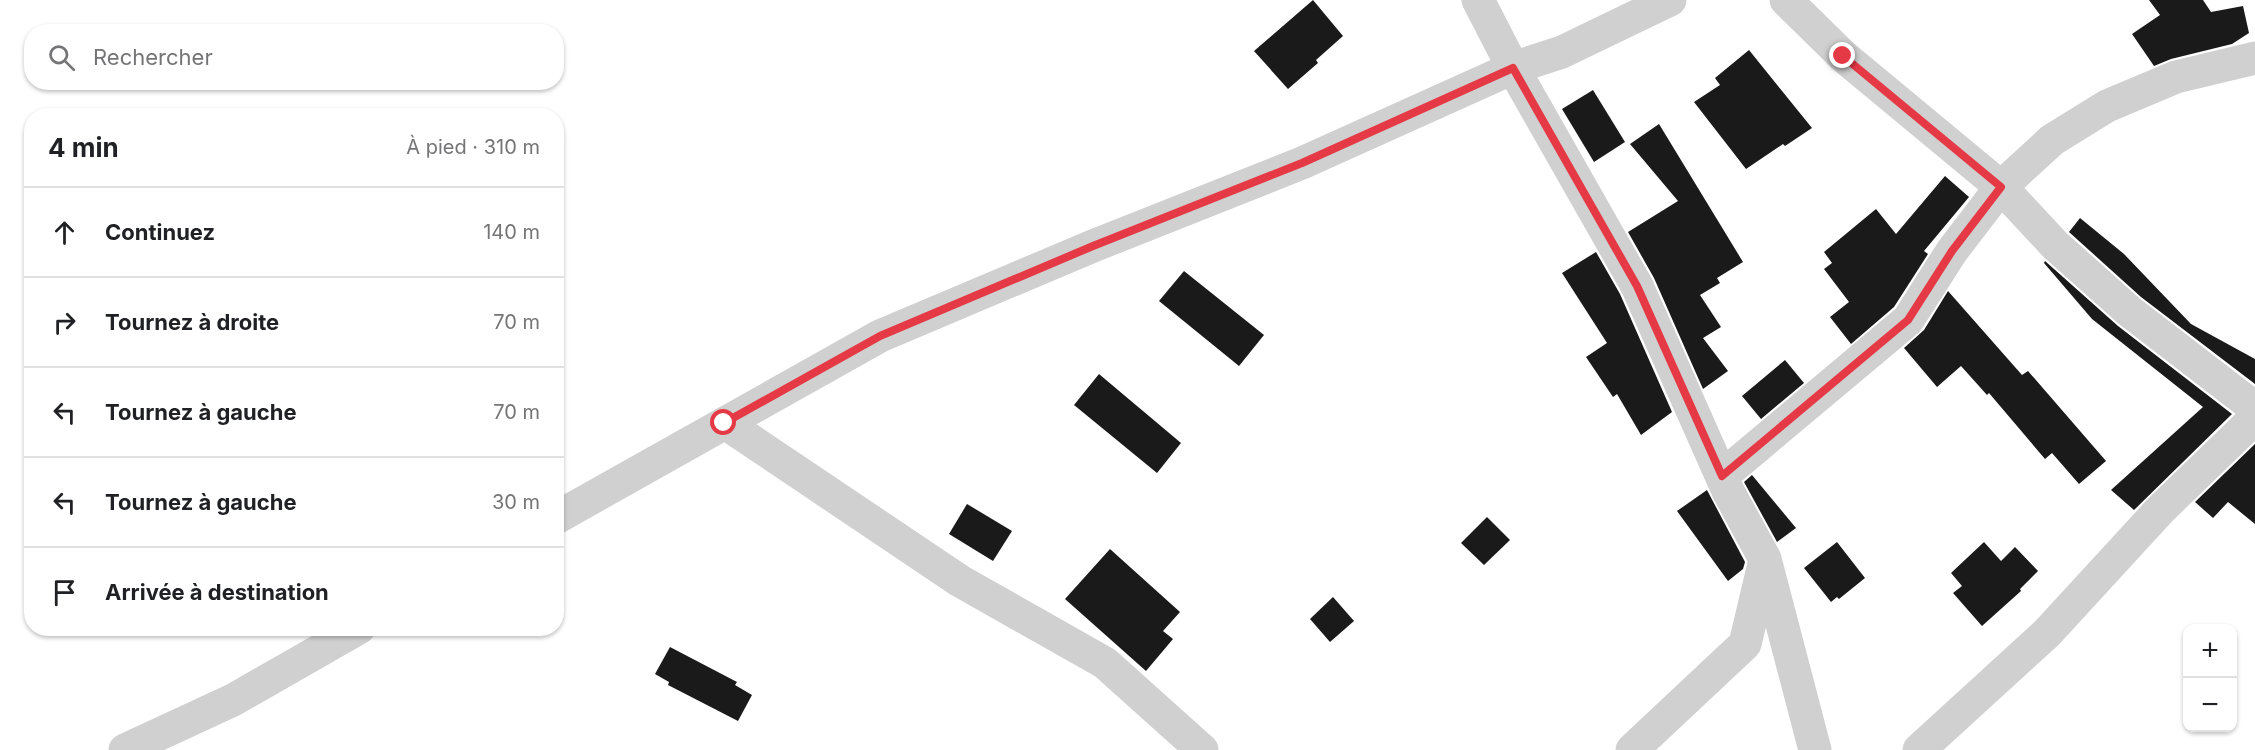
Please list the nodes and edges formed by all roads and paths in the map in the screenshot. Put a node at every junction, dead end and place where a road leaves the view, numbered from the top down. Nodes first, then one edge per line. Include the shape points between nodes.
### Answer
1 (1478, 0) edge
2 (1670, 0) edge
3 (1786, 0) edge
4 (2255, 58) edge
5 (1513, 68) junction
6 (2001, 187) junction
7 (2255, 408) edge
8 (2255, 418) edge
9 (724, 423) junction
10 (1722, 476) junction
11 (564, 513) edge
12 (1765, 559) junction
13 (345, 636) edge
14 (125, 750) edge
15 (1202, 750) edge
16 (1632, 750) edge
17 (1815, 750) edge
18 (1919, 750) edge

1 - 5 street
2 - 5 street via 1562,52
3 - 6 street via 1843,56
4 - 6 street via 2176,77 2107,106 2052,140
5 - 9 street via 1302,163 880,336
5 - 10 street via 1637,286
6 - 7 street via 2055,245 2129,311
6 - 10 street via 1952,251 1908,320
8 - 18 street via 2160,510 2047,633
9 - 11 street
9 - 15 street via 960,581 1105,663
10 - 12 street
12 - 16 street via 1745,644
12 - 17 street
13 - 14 street via 232,700

